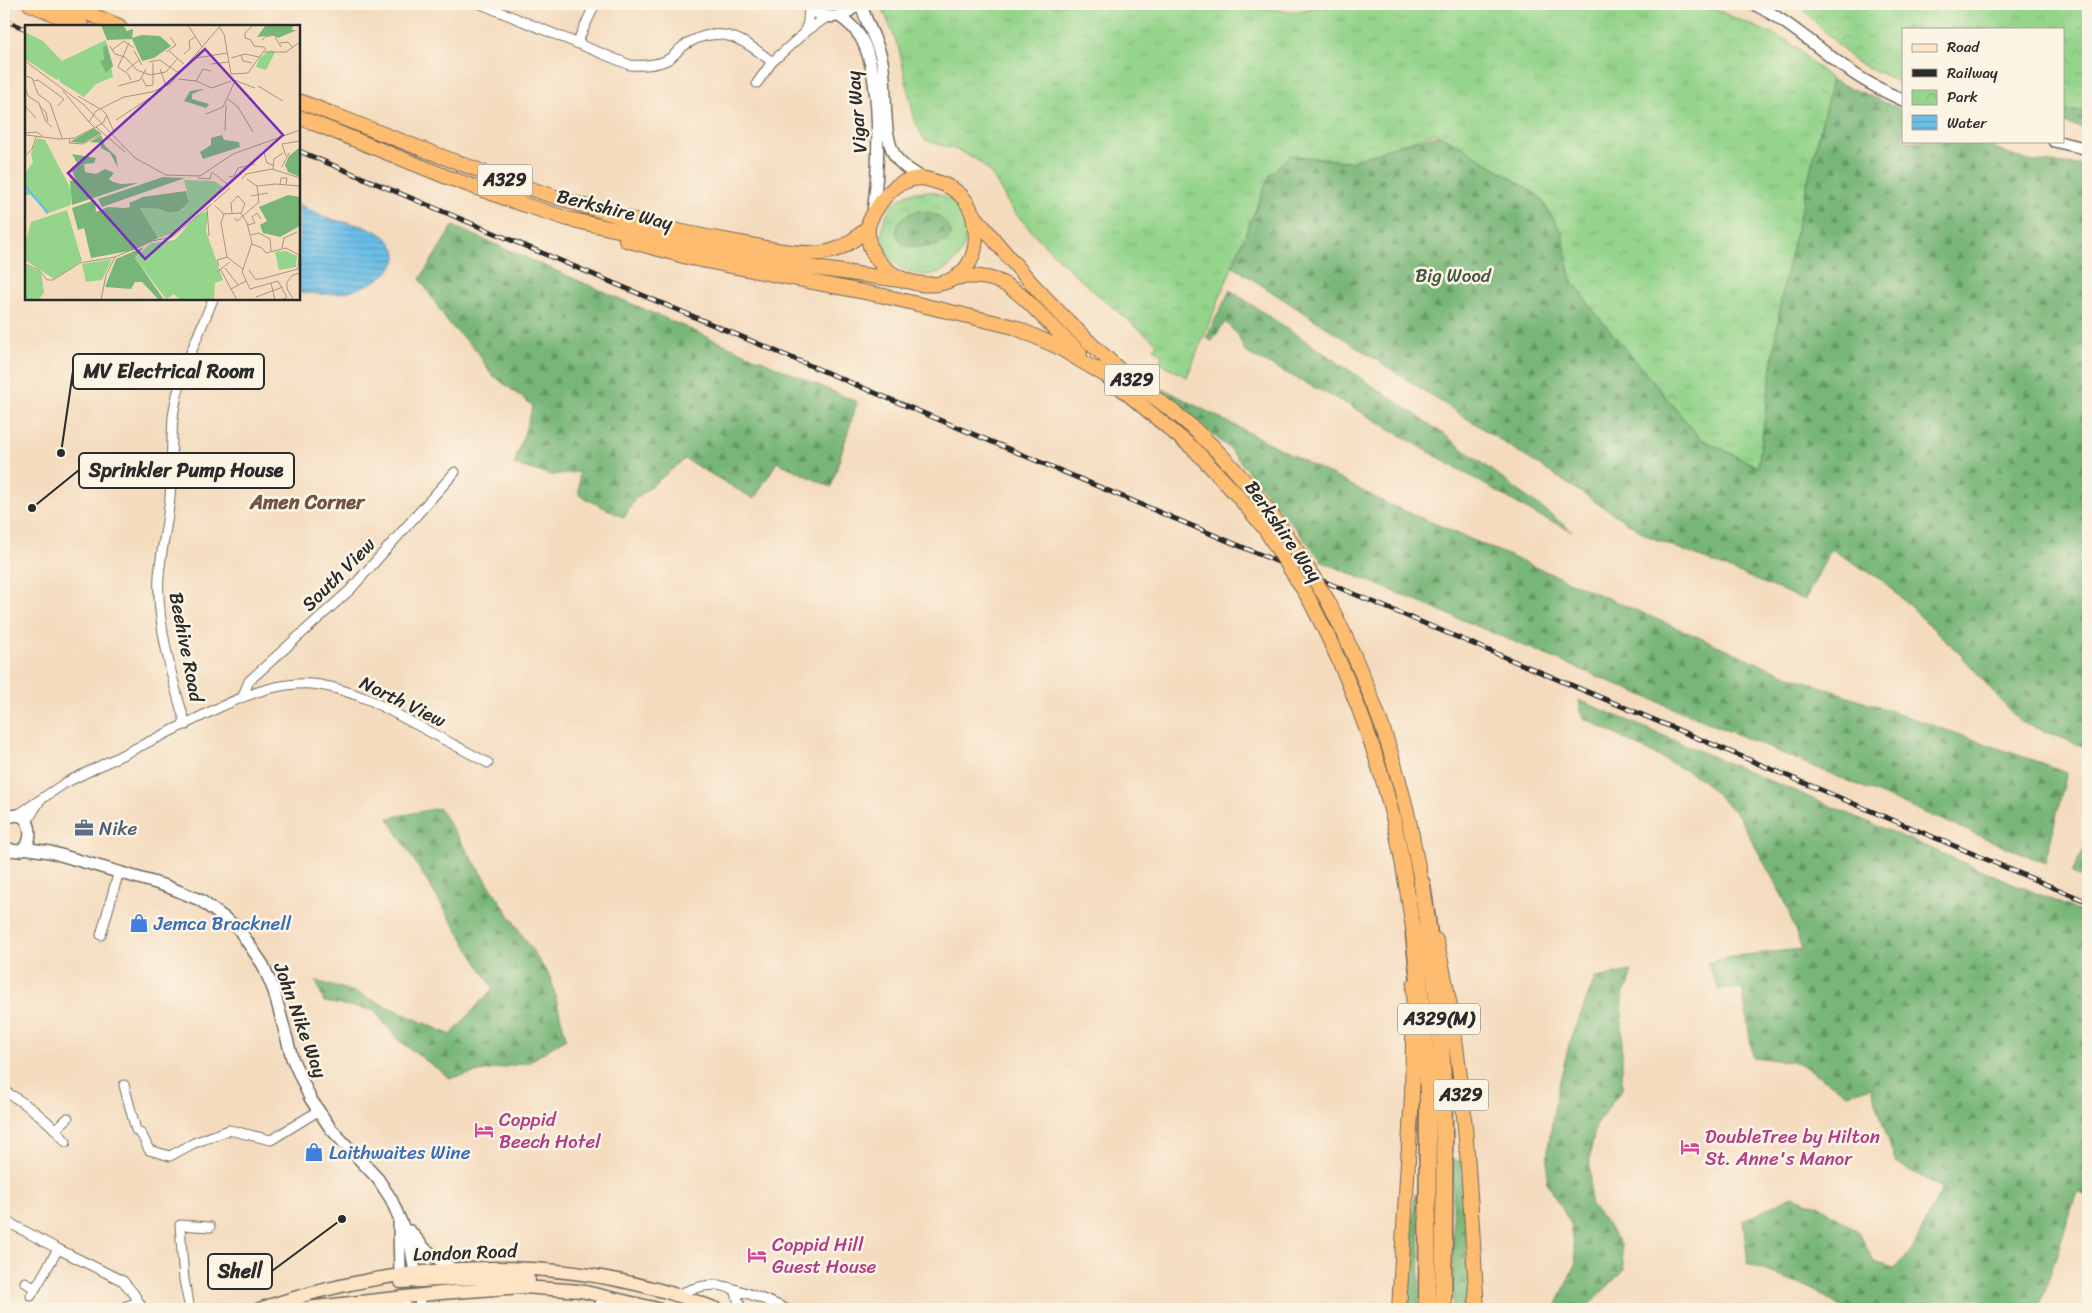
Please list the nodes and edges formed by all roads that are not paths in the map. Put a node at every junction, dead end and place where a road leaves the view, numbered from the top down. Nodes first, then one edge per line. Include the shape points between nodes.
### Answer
1 (30, 4) edge
2 (65, 4) edge
3 (481, 4) edge
4 (595, 4) edge
5 (857, 4) edge
6 (861, 4) edge
7 (1754, 4) edge
8 (808, 5) edge
9 (839, 16) junction
10 (827, 17) junction
11 (80, 25) edge
12 (117, 25) edge
13 (804, 33) junction
14 (577, 42) junction
15 (772, 62) junction
16 (757, 82) dead end
17 (1902, 100) edge
18 (300, 101) edge
19 (300, 117) edge
20 (2058, 142) edge
21 (2088, 149) edge
22 (922, 178) junction
23 (873, 214) junction
24 (974, 215) junction
25 (568, 218) junction
26 (868, 228) junction
27 (955, 278) junction
28 (906, 281) junction
29 (213, 300) edge
30 (1103, 374) junction
31 (455, 472) dead end
32 (243, 696) junction
33 (186, 725) junction
34 (488, 763) dead end
35 (40, 800) junction
36 (8, 817) edge
37 (29, 827) junction
38 (23, 848) junction
39 (6, 851) edge
40 (50, 852) junction
41 (118, 871) junction
42 (1422, 884) junction
43 (1414, 934) junction
44 (101, 935) dead end
45 (124, 1085) dead end
46 (4, 1090) edge
47 (318, 1111) junction
48 (68, 1118) dead end
49 (56, 1129) junction
50 (66, 1142) dead end
51 (398, 1216) junction
52 (4, 1220) edge
53 (210, 1227) dead end
54 (58, 1249) junction
55 (451, 1268) junction
56 (416, 1276) junction
57 (400, 1278) junction
58 (25, 1282) dead end
59 (557, 1289) junction
60 (735, 1290) junction
61 (748, 1294) junction
62 (610, 1296) junction
63 (674, 1296) junction
64 (419, 1303) edge
65 (405, 1304) edge
66 (126, 1306) dead end
67 (141, 1306) edge
68 (740, 1307) edge
69 (190, 1309) edge
70 (259, 1309) edge
71 (297, 1309) edge
72 (596, 1309) edge
73 (658, 1309) edge
74 (717, 1309) edge
75 (786, 1309) edge
76 (1399, 1309) edge
77 (1427, 1309) edge
78 (1443, 1309) edge
79 (1477, 1309) edge

1 - 11 highway
2 - 12 highway
3 - 14 street
4 - 14 street
5 - 9 street
6 - 22 street, Vigar Way via 882,61 892,147 901,163
7 - 17 street via 1794,27 1846,69
8 - 10 street
8 - 13 street
9 - 10 street
9 - 23 street, Vigar Way via 861,39 872,71 878,148
10 - 13 street
13 - 15 street
14 - 15 street via 630,65 652,65 668,60 701,36 721,33 741,40
15 - 16 street
18 - 26 highway, Berkshire Way / A329 via 523,187 673,231 793,252 822,253 848,244
19 - 25 highway, Berkshire Way / A329 via 516,202
20 - 21 street
22 - 23 highway via 896,186
22 - 24 highway, A329 via 954,188
23 - 26 highway
24 - 27 highway, A329 via 974,251 967,267
24 - 42 highway, Berkshire Way / A329, bridge via 1004,253 1092,345 1192,427 1224,458 1292,543 1328,601 1360,669 1404,799
25 - 28 highway, Berkshire Way / A329 via 752,259
25 - 30 highway, A329 via 614,237 691,258 921,304 1014,327 1056,346
26 - 28 highway, A329 via 870,246 877,258 888,270
27 - 28 highway, A329 via 934,285
27 - 30 highway, Berkshire Way / A329 via 984,277 1009,285
29 - 33 street, Beehive Road via 188,360 173,417 170,499 159,576 168,655
30 - 43 highway, Berkshire Way / A329, bridge via 1195,450 1237,495 1265,530 1308,596 1342,664 1376,755 1399,842
31 - 32 street, South View via 350,590 249,681
32 - 33 street, North View
32 - 34 street, North View via 287,685 318,684 333,688 372,701
33 - 35 street, Beehive Road via 65,782
35 - 36 street, Beehive Road
35 - 37 street, Beehive Road
36 - 37 street
37 - 38 street via 29,841
37 - 40 street
38 - 39 street, John Nike Way
38 - 40 street, John Nike Way
40 - 41 street, John Nike Way
41 - 44 street
41 - 47 street, John Nike Way via 200,900 238,928 264,965 292,1058
42 - 78 highway, A329(M) via 1442,1060
42 - 79 highway, A329 via 1448,992 1458,1068
43 - 76 highway, A329 via 1412,1096
43 - 77 highway, A329(M) via 1428,1090
45 - 47 street via 136,1130 142,1135 148,1150 170,1156 229,1130 272,1140
46 - 49 street
47 - 51 street, John Nike Way via 378,1179
48 - 49 street
49 - 50 street
51 - 55 street, John Nike Way via 418,1243
51 - 56 street, John Nike Way via 410,1243
51 - 57 street, John Nike Way
52 - 54 street
53 - 69 street via 180,1225 184,1280
54 - 58 street via 33,1292
54 - 67 street via 123,1281
55 - 56 main road, London Road
55 - 63 main road, London Road via 545,1270 619,1281
56 - 57 main road, London Road
56 - 59 main road via 506,1278 544,1282
56 - 64 main road
57 - 65 main road
57 - 70 main road, London Road via 291,1298
59 - 62 main road, London Road
59 - 64 main road, London Road via 506,1288
60 - 61 street
60 - 63 street via 716,1285 696,1287
60 - 68 street
61 - 68 street
61 - 75 street
62 - 72 street
62 - 73 main road, London Road
63 - 74 main road, London Road
64 - 65 main road, London Road
65 - 71 main road, London Road
66 - 67 street

